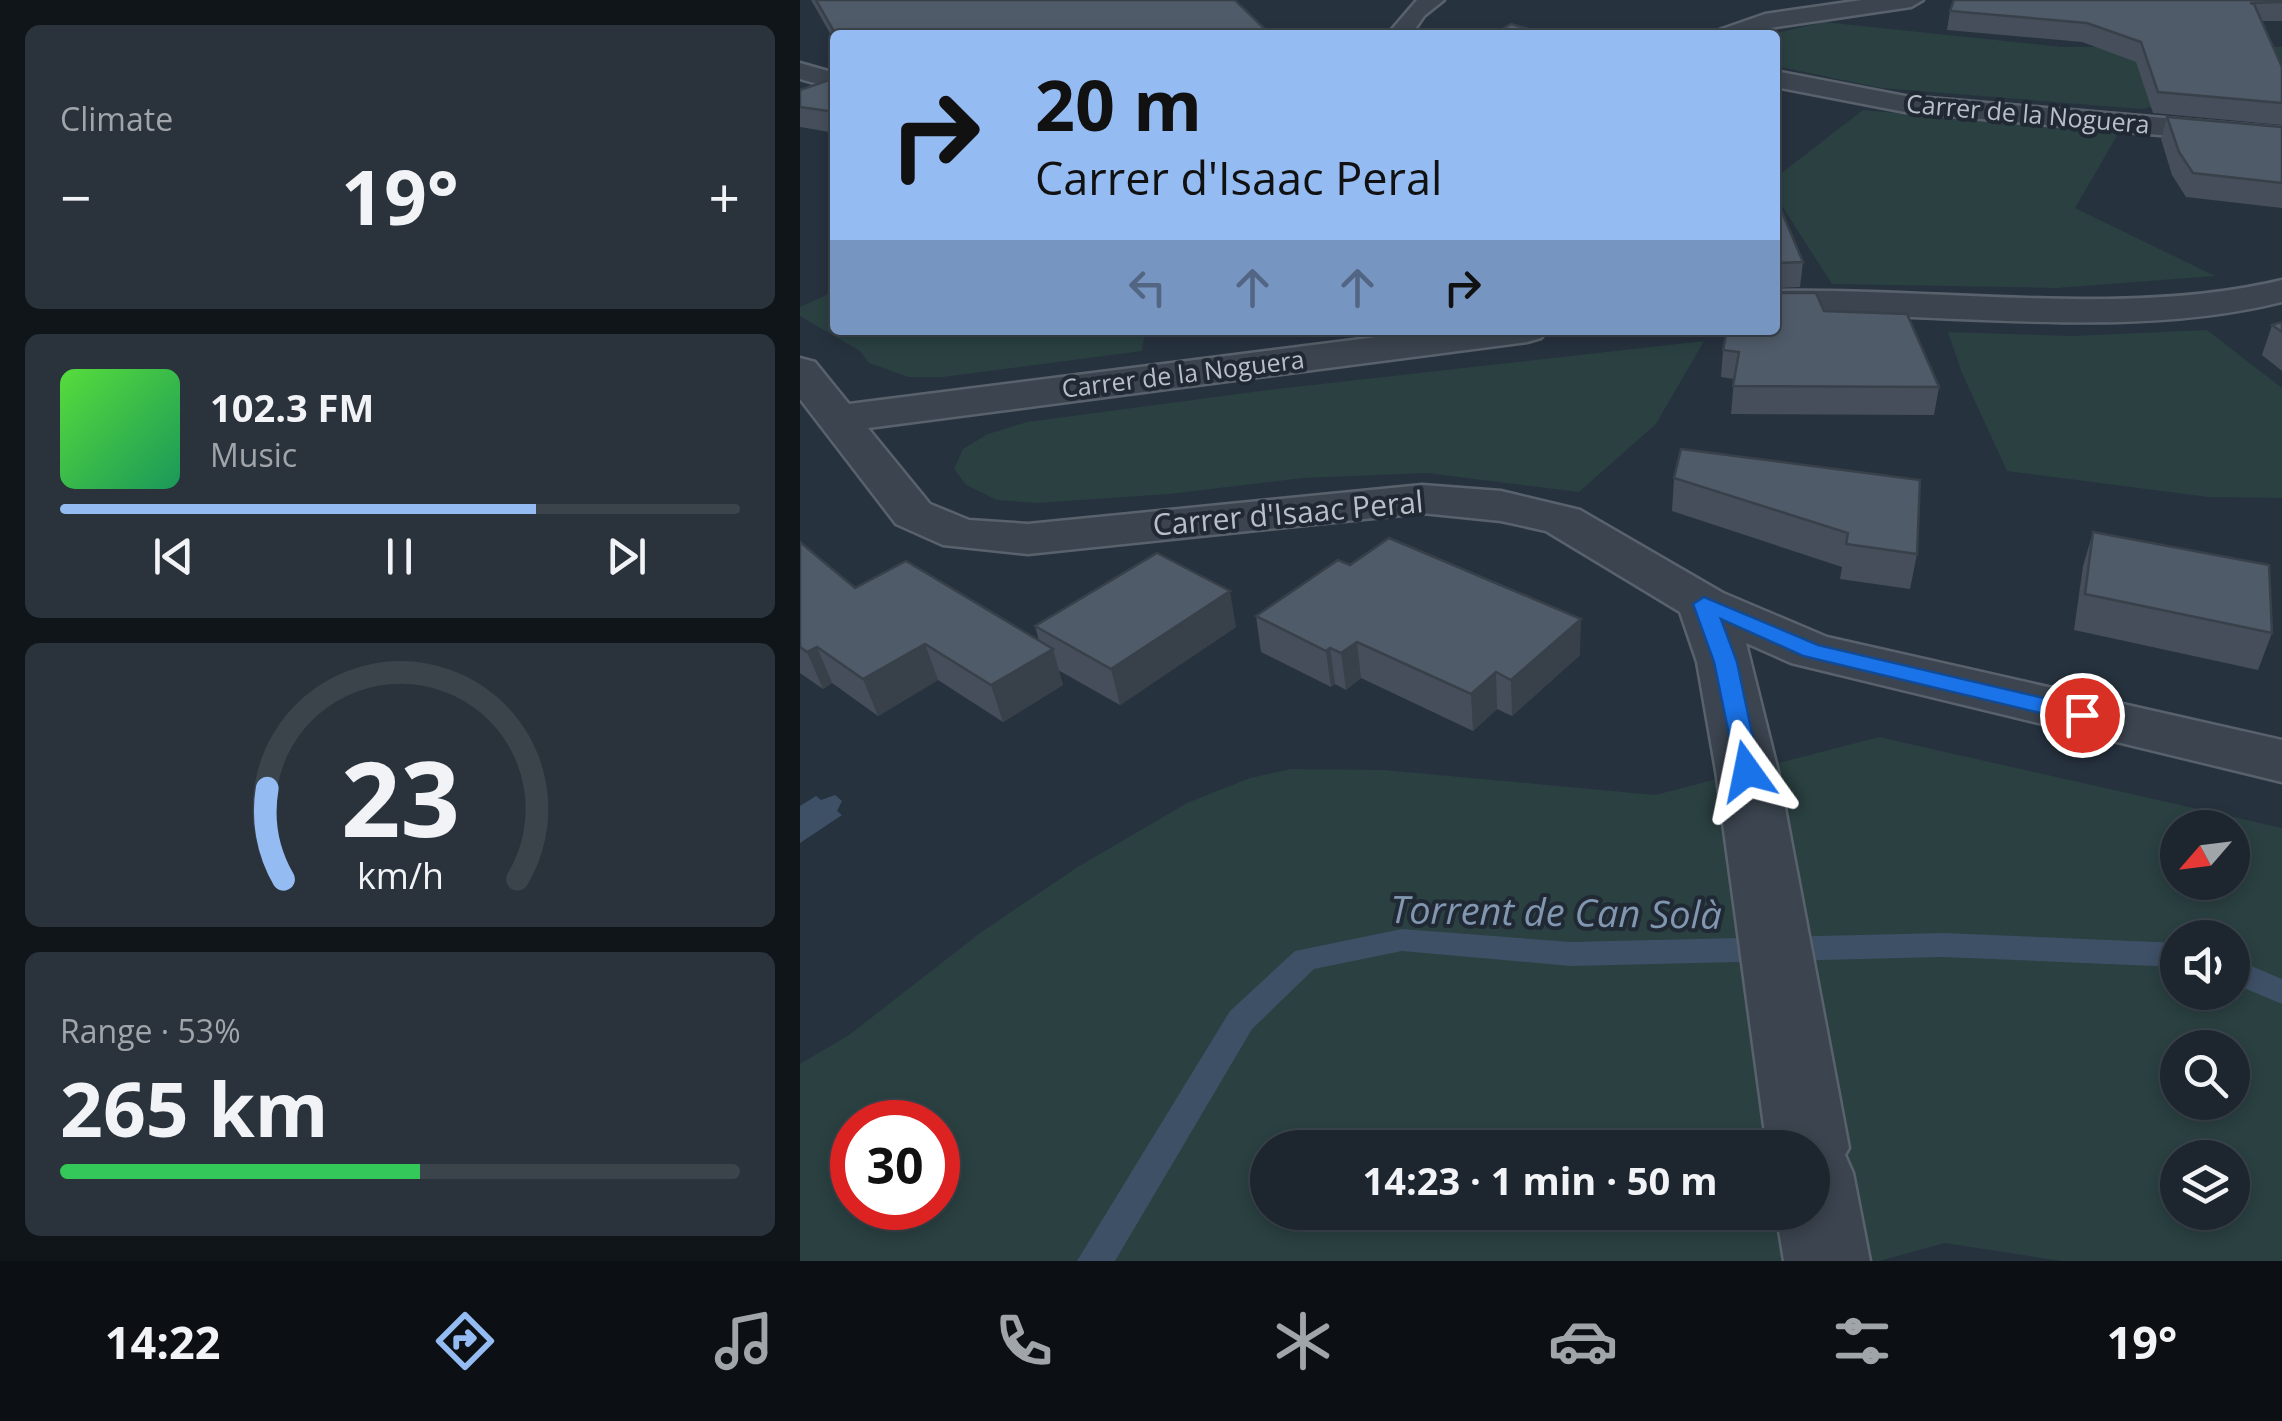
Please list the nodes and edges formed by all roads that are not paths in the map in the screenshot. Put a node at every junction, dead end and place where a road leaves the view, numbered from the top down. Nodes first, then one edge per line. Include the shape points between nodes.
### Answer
1 (1432, 0) edge
2 (1911, 0) edge
3 (1403, 30) edge
4 (1741, 30) edge
5 (800, 71) edge
6 (830, 80) edge
7 (1780, 80) edge
8 (2282, 137) edge
9 (2282, 291) edge
10 (1780, 303) edge
11 (1488, 335) edge
12 (800, 371) edge
13 (840, 418) junction
14 (1704, 604) junction
15 (2282, 762) edge
16 (1805, 1130) edge

1 - 3 street
2 - 4 street
5 - 6 street
7 - 8 street, Carrer de la Noguera via 1905,104
9 - 10 street via 2088,311
11 - 13 street, Carrer de la Noguera
12 - 13 street, Carrer d'Isaac Peral
13 - 14 street, Carrer d'Isaac Peral via 912,514 961,534 1028,540 1422,499 1501,506 1563,520
14 - 15 street, Carrer d'Isaac Peral via 1811,651
14 - 16 street via 1725,662 1747,771

